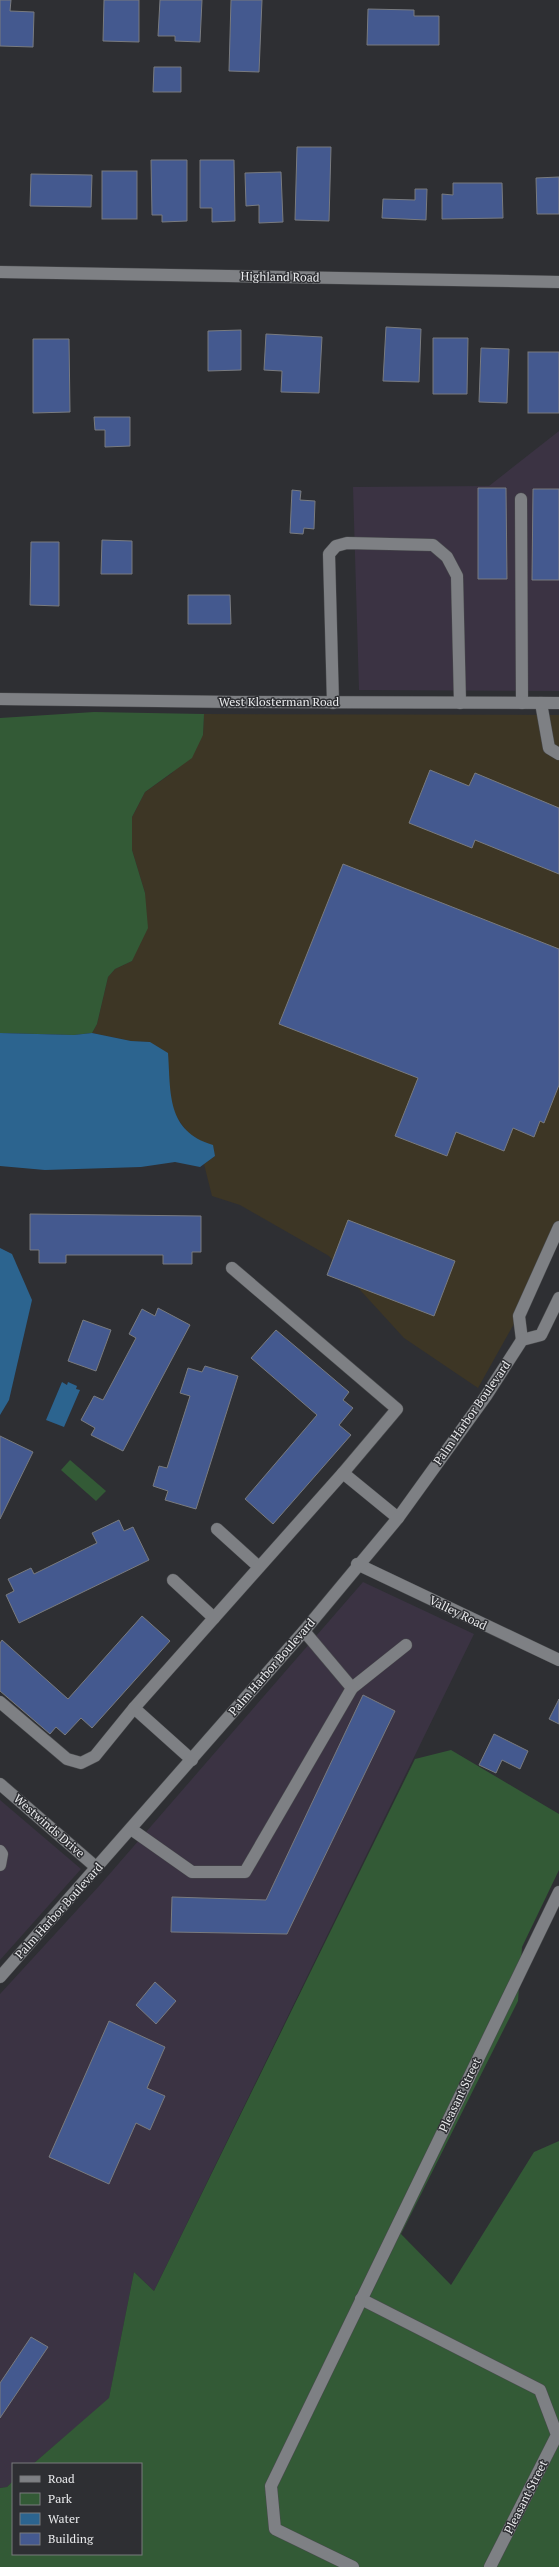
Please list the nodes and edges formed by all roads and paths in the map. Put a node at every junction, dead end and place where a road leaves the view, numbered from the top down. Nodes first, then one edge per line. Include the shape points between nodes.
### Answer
1 (0, 272) edge
2 (559, 282) edge
3 (521, 499) dead end
4 (0, 698) edge
5 (332, 702) junction
6 (460, 703) junction
7 (522, 703) junction
8 (541, 703) junction
9 (559, 703) edge
10 (559, 754) edge
11 (559, 1227) edge
12 (232, 1268) dead end
13 (559, 1298) edge
14 (522, 1340) junction
15 (342, 1473) junction
16 (398, 1518) junction
17 (217, 1529) dead end
18 (357, 1564) junction
19 (259, 1566) junction
20 (172, 1580) dead end
21 (214, 1618) junction
22 (304, 1631) junction
23 (406, 1645) dead end
24 (559, 1660) edge
25 (352, 1688) junction
26 (0, 1702) edge
27 (134, 1708) junction
28 (192, 1760) junction
29 (0, 1784) edge
30 (132, 1829) junction
31 (0, 1851) edge
32 (0, 1864) edge
33 (98, 1868) junction
34 (559, 1892) edge
35 (1, 1972) edge
36 (361, 2299) junction
37 (353, 2567) edge
38 (490, 2567) edge

1 - 2 street, Highland Road
3 - 7 street
4 - 5 street, West Klosterman Road
5 - 6 street, West Klosterman Road
5 - 6 street via 329,554 336,546 347,543 433,545 447,557 457,576
6 - 7 street, West Klosterman Road
7 - 8 street, West Klosterman Road
8 - 9 street, West Klosterman Road
8 - 10 street via 549,748
11 - 14 street via 519,1316
12 - 15 street via 397,1408
13 - 14 street via 541,1335
14 - 16 street, Palm Harbor Boulevard via 486,1396
15 - 16 street
15 - 19 street
16 - 18 street, Palm Harbor Boulevard
17 - 19 street
18 - 22 street, Palm Harbor Boulevard
18 - 24 street, Valley Road
19 - 21 street
20 - 21 street
21 - 27 street
22 - 25 street
22 - 28 street, Palm Harbor Boulevard
23 - 25 street
25 - 30 street via 245,1872 192,1872
26 - 27 street via 67,1759 81,1763 95,1756
27 - 28 street
28 - 30 street, Palm Harbor Boulevard
29 - 33 street, Westwinds Drive
30 - 33 street, Palm Harbor Boulevard
31 - 32 street
33 - 35 street, Palm Harbor Boulevard
34 - 36 street, Pleasant Street
36 - 37 street, Pleasant Street via 271,2486 275,2529
36 - 38 street, Pleasant Street via 540,2390 557,2435

